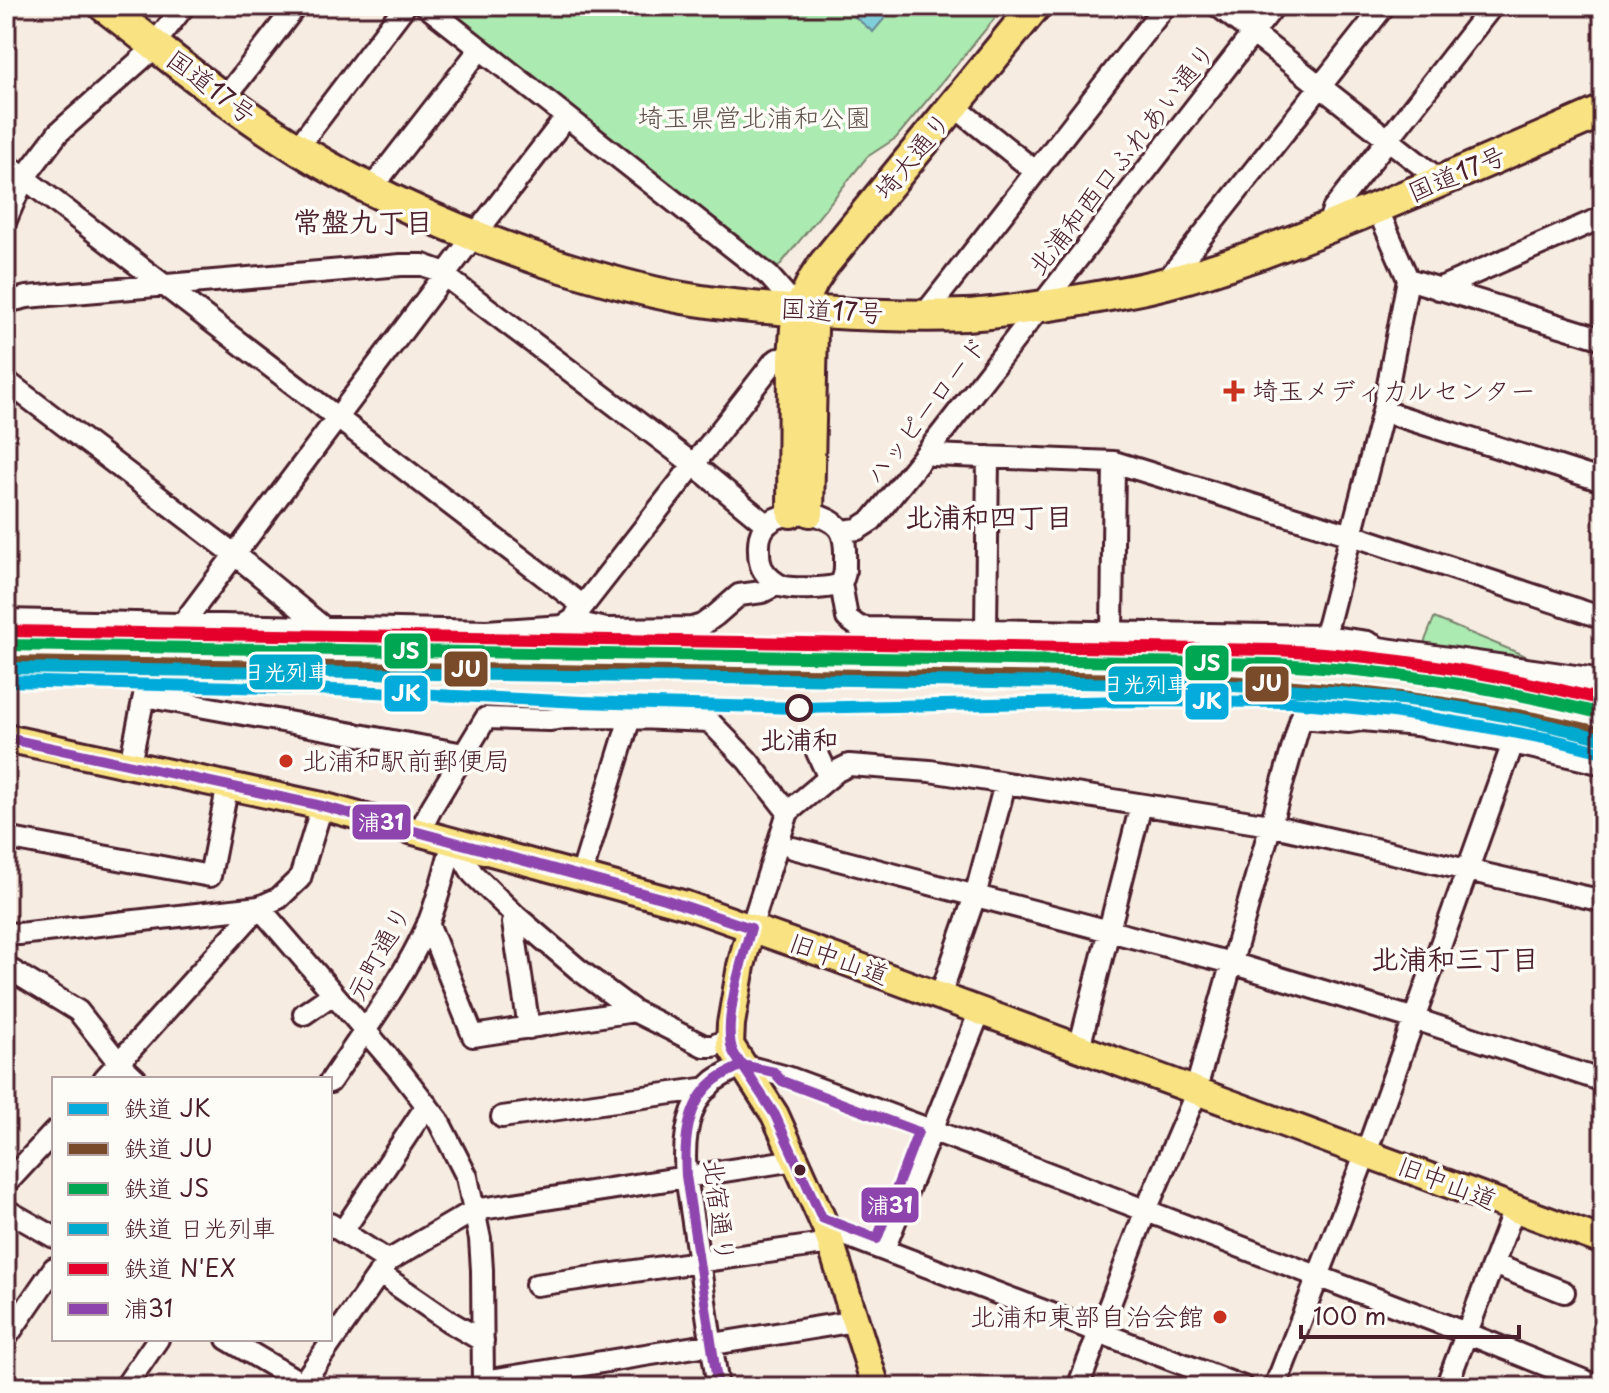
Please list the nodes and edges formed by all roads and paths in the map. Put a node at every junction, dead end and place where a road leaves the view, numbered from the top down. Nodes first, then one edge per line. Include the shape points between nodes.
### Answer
1 (104, 6) edge
2 (184, 6) edge
3 (296, 6) edge
4 (405, 6) edge
5 (426, 6) edge
6 (1035, 6) edge
7 (1165, 6) edge
8 (1218, 6) edge
9 (1274, 6) edge
10 (1384, 6) edge
11 (1492, 6) edge
12 (1253, 33) junction
13 (155, 45) junction
14 (480, 49) junction
15 (1320, 86) junction
16 (225, 98) junction
17 (954, 106) junction
18 (1603, 111) edge
19 (566, 117) junction
20 (1387, 140) junction
21 (297, 148) junction
22 (6, 164) edge
23 (1035, 171) junction
24 (24, 178) junction
25 (1441, 181) junction
26 (371, 189) junction
27 (1377, 208) junction
28 (1603, 217) edge
29 (6, 220) edge
30 (1333, 225) junction
31 (474, 236) junction
32 (444, 276) junction
33 (1408, 279) junction
34 (1164, 284) junction
35 (162, 285) junction
36 (1438, 289) junction
37 (6, 302) edge
38 (1040, 307) junction
39 (799, 310) junction
40 (924, 315) junction
41 (1603, 339) edge
42 (792, 359) junction
43 (6, 381) edge
44 (1383, 411) junction
45 (337, 418) junction
46 (928, 451) junction
47 (988, 457) junction
48 (1114, 462) junction
49 (693, 464) junction
50 (1603, 481) edge
51 (800, 514) junction
52 (767, 525) junction
53 (842, 531) junction
54 (1352, 535) junction
55 (234, 554) junction
56 (841, 583) junction
57 (778, 584) junction
58 (577, 613) junction
59 (1603, 618) edge
60 (6, 620) edge
61 (181, 626) junction
62 (323, 627) junction
63 (986, 630) junction
64 (1112, 632) junction
65 (1323, 636) junction
66 (1603, 680) edge
67 (630, 718) junction
68 (6, 738) edge
69 (1513, 743) junction
70 (817, 752) dead end
71 (464, 754) junction
72 (130, 764) junction
73 (1603, 764) edge
74 (829, 778) junction
75 (228, 784) junction
76 (1005, 784) junction
77 (1141, 805) junction
78 (322, 806) junction
79 (788, 812) junction
80 (1270, 825) junction
81 (420, 831) junction
82 (6, 838) edge
83 (453, 841) junction
84 (793, 848) dead end
85 (1469, 870) junction
86 (581, 876) junction
87 (975, 896) junction
88 (1603, 901) edge
89 (259, 907) junction
90 (516, 916) junction
91 (428, 923) junction
92 (751, 928) junction
93 (1109, 930) junction
94 (12, 934) edge
95 (6, 956) edge
96 (1231, 963) junction
97 (6, 967) edge
98 (333, 994) junction
99 (940, 996) junction
100 (634, 1011) junction
101 (980, 1011) junction
102 (304, 1014) dead end
103 (1415, 1019) junction
104 (529, 1028) junction
105 (365, 1030) junction
106 (730, 1038) junction
107 (1079, 1048) junction
108 (119, 1063) junction
109 (742, 1065) junction
110 (106, 1077) edge
111 (134, 1077) edge
112 (332, 1079) edge
113 (1603, 1081) edge
114 (708, 1088) junction
115 (1195, 1090) junction
116 (427, 1105) junction
117 (502, 1117) dead end
118 (931, 1130) junction
119 (52, 1136) edge
120 (1366, 1153) junction
121 (795, 1160) junction
122 (686, 1176) junction
123 (6, 1184) edge
124 (1514, 1209) junction
125 (6, 1210) edge
126 (475, 1210) junction
127 (1146, 1210) junction
128 (336, 1228) edge
129 (52, 1236) edge
130 (829, 1236) junction
131 (1603, 1241) edge
132 (884, 1249) junction
133 (699, 1262) junction
134 (1493, 1264) junction
135 (384, 1267) junction
136 (52, 1271) edge
137 (1318, 1275) junction
138 (536, 1285) dead end
139 (1564, 1292) dead end
140 (856, 1321) junction
141 (1098, 1332) junction
142 (1466, 1333) junction
143 (6, 1338) edge
144 (157, 1341) edge
145 (230, 1341) edge
146 (483, 1341) junction
147 (712, 1346) junction
148 (482, 1385) edge
149 (303, 1386) edge
150 (125, 1387) edge
151 (718, 1387) edge
152 (876, 1387) edge
153 (1078, 1387) edge
154 (1243, 1387) edge
155 (1275, 1387) edge
156 (1446, 1387) edge
157 (1600, 1387) edge

1 - 13 highway, 国道17号
2 - 13 street
3 - 16 street
4 - 21 street
5 - 14 street
6 - 17 highway, 埼大通り
7 - 23 street
8 - 12 street
9 - 12 street, 北浦和西口ふれあい通り
10 - 15 street
11 - 20 street
12 - 15 street
12 - 38 street, 北浦和西口ふれあい通り
13 - 16 highway, 国道17号
13 - 24 street via 58,133
14 - 19 street
14 - 26 street
15 - 20 street
15 - 34 street
16 - 21 highway, 国道17号
17 - 23 street
17 - 39 highway, 埼大通り via 824,264
18 - 25 highway, 国道17号
19 - 31 street
19 - 39 street via 769,276
20 - 25 street
20 - 30 street via 1333,210
21 - 26 highway, 国道17号
22 - 24 street
23 - 40 street
24 - 29 street
24 - 35 street
25 - 27 highway, 国道17号
26 - 31 highway, 国道17号
27 - 30 highway, 国道17号
27 - 33 street
28 - 36 street
30 - 34 highway, 国道17号
31 - 32 street
31 - 39 highway, 国道17号 via 644,290
32 - 35 street via 430,266 401,265
32 - 45 street
32 - 49 street
33 - 36 street
33 - 44 street
34 - 38 highway, 国道17号
35 - 37 street
35 - 45 street
36 - 41 street
38 - 40 highway, 国道17号
38 - 46 street, ハッピーロード
39 - 40 highway, 国道17号
39 - 42 main road
39 - 51 main road via 814,329
42 - 49 street via 773,363
42 - 51 main road
43 - 55 street
44 - 50 street
44 - 54 street
45 - 55 street
45 - 58 street
46 - 47 street
46 - 53 street, ハッピーロード via 872,520
47 - 48 street
47 - 63 street
48 - 54 street
48 - 64 street
49 - 52 street
49 - 58 street
51 - 52 street via 780,516
51 - 53 street via 823,517
52 - 57 street via 758,540 759,561
53 - 56 street via 846,541
54 - 59 street
54 - 65 street
55 - 61 street
55 - 62 street
56 - 57 street
56 - 63 street via 847,618 859,627
57 - 58 street via 739,595 692,628 606,629
58 - 62 street via 563,626 487,631
60 - 61 street
61 - 62 street
63 - 64 street
64 - 65 street
65 - 66 street
67 - 71 street via 486,718
67 - 79 street via 709,721
67 - 86 street
68 - 72 main road, 旧中山道
69 - 73 street
69 - 80 street via 1416,725 1301,718
69 - 85 street
70 - 74 street
71 - 72 street via 144,696
71 - 81 street
72 - 75 main road, 旧中山道
74 - 76 street via 849,765
74 - 79 street
75 - 78 main road, 旧中山道
75 - 82 street via 210,876
76 - 77 street
76 - 87 street
77 - 80 street
77 - 93 street
78 - 81 main road, 旧中山道
78 - 89 street via 300,878 279,898
79 - 92 street
80 - 85 street
80 - 96 street
81 - 83 main road, 旧中山道
83 - 86 main road, 旧中山道
83 - 90 street via 473,874
83 - 91 street, 元町通り
84 - 87 street
85 - 88 street
85 - 103 street
86 - 92 main road, 旧中山道
87 - 93 street
87 - 99 street
89 - 94 street
89 - 98 street
89 - 108 street
90 - 100 street
90 - 104 street
91 - 104 street via 473,1036
91 - 105 street, 元町通り
92 - 99 main road, 旧中山道
92 - 106 main road
93 - 96 street
93 - 107 street
94 - 95 street
96 - 103 street
96 - 115 street
97 - 108 street via 78,1011
98 - 102 street
98 - 105 street
99 - 101 main road, 旧中山道
100 - 104 street
100 - 106 street via 704,1046
101 - 107 main road, 旧中山道
101 - 118 street
103 - 113 street
103 - 120 street
105 - 112 street, 元町通り
105 - 116 street
106 - 109 main road
107 - 115 main road, 旧中山道
108 - 110 street
108 - 111 street
109 - 114 street, 北宿通り
109 - 118 street
109 - 121 main road via 769,1104
114 - 117 street
114 - 122 street, 北宿通り via 691,1117
115 - 120 main road, 旧中山道
115 - 127 street
116 - 126 street via 467,1177
116 - 128 street
118 - 127 street
118 - 132 street
119 - 123 street
120 - 124 main road, 旧中山道
120 - 137 street
121 - 122 street
121 - 130 main road
122 - 126 street
122 - 133 street, 北宿通り
124 - 131 main road, 旧中山道
124 - 134 street
125 - 129 street
126 - 135 street
126 - 146 street
127 - 137 street
127 - 141 street
128 - 135 street
130 - 132 street
130 - 133 street
130 - 140 main road
132 - 141 street
133 - 138 street
133 - 147 street, 北宿通り
134 - 139 street
134 - 142 street
135 - 146 street via 450,1322
135 - 149 street
136 - 143 street
137 - 142 street
137 - 155 street
140 - 147 street
140 - 152 main road
141 - 153 street
141 - 154 street
142 - 156 street
142 - 157 street
144 - 150 street
145 - 149 street
146 - 148 street
147 - 148 street
147 - 151 street, 北宿通り

